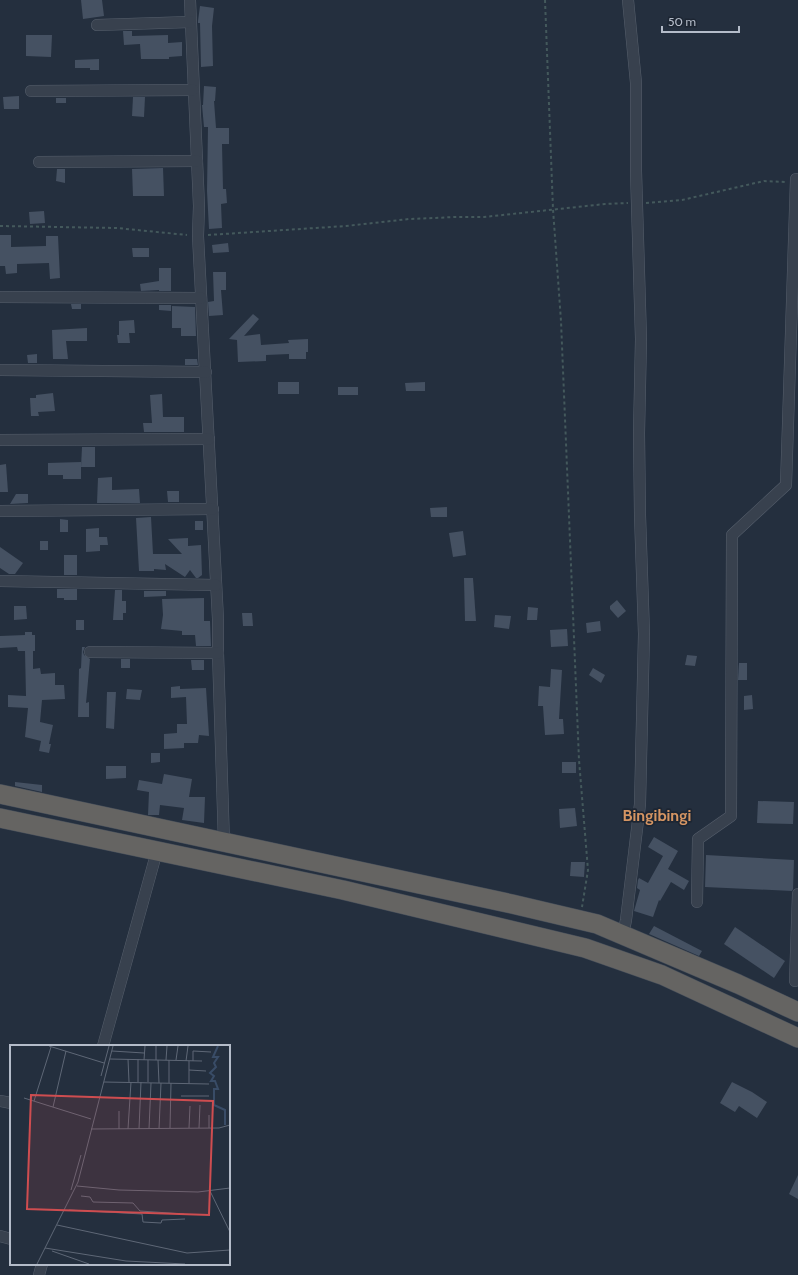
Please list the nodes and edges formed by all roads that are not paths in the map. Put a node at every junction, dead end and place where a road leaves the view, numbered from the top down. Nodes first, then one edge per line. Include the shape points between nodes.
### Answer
1 (190, 0) edge
2 (629, 0) edge
3 (190, 22) junction
4 (97, 25) dead end
5 (194, 90) junction
6 (31, 91) dead end
7 (197, 161) junction
8 (39, 162) dead end
9 (796, 179) road end
10 (0, 297) edge
11 (201, 298) junction
12 (0, 370) edge
13 (206, 372) junction
14 (209, 439) junction
15 (0, 440) edge
16 (213, 509) junction
17 (0, 511) edge
18 (0, 581) edge
19 (216, 585) junction
20 (90, 652) dead end
21 (218, 653) junction
22 (0, 794) edge
23 (0, 818) edge
24 (224, 843) junction
25 (157, 851) junction
26 (798, 894) edge
27 (696, 902) dead end
28 (623, 935) junction
29 (795, 981) dead end
30 (798, 1012) edge
31 (798, 1038) edge
32 (103, 1045) edge
33 (0, 1101) edge
34 (10, 1103) edge
35 (0, 1236) edge
36 (10, 1239) edge
37 (42, 1265) edge
38 (39, 1275) edge

1 - 3 street
2 - 28 street via 636,83 641,340 640,515 644,634 640,804
3 - 4 street
3 - 5 street
5 - 6 street
5 - 7 street
7 - 8 street
7 - 11 street
9 - 27 street via 786,486 732,535 731,816 698,839
10 - 11 street
11 - 13 street
12 - 13 street
13 - 14 street
14 - 15 street
14 - 16 street
16 - 17 street
16 - 19 street
18 - 19 street
19 - 21 street
20 - 21 street
21 - 24 street
22 - 24 highway
23 - 25 highway
24 - 28 highway via 512,904 597,924
25 - 31 highway via 343,890 585,948 662,975
25 - 32 street
26 - 29 street
28 - 30 highway
33 - 34 street
35 - 36 street
37 - 38 street

